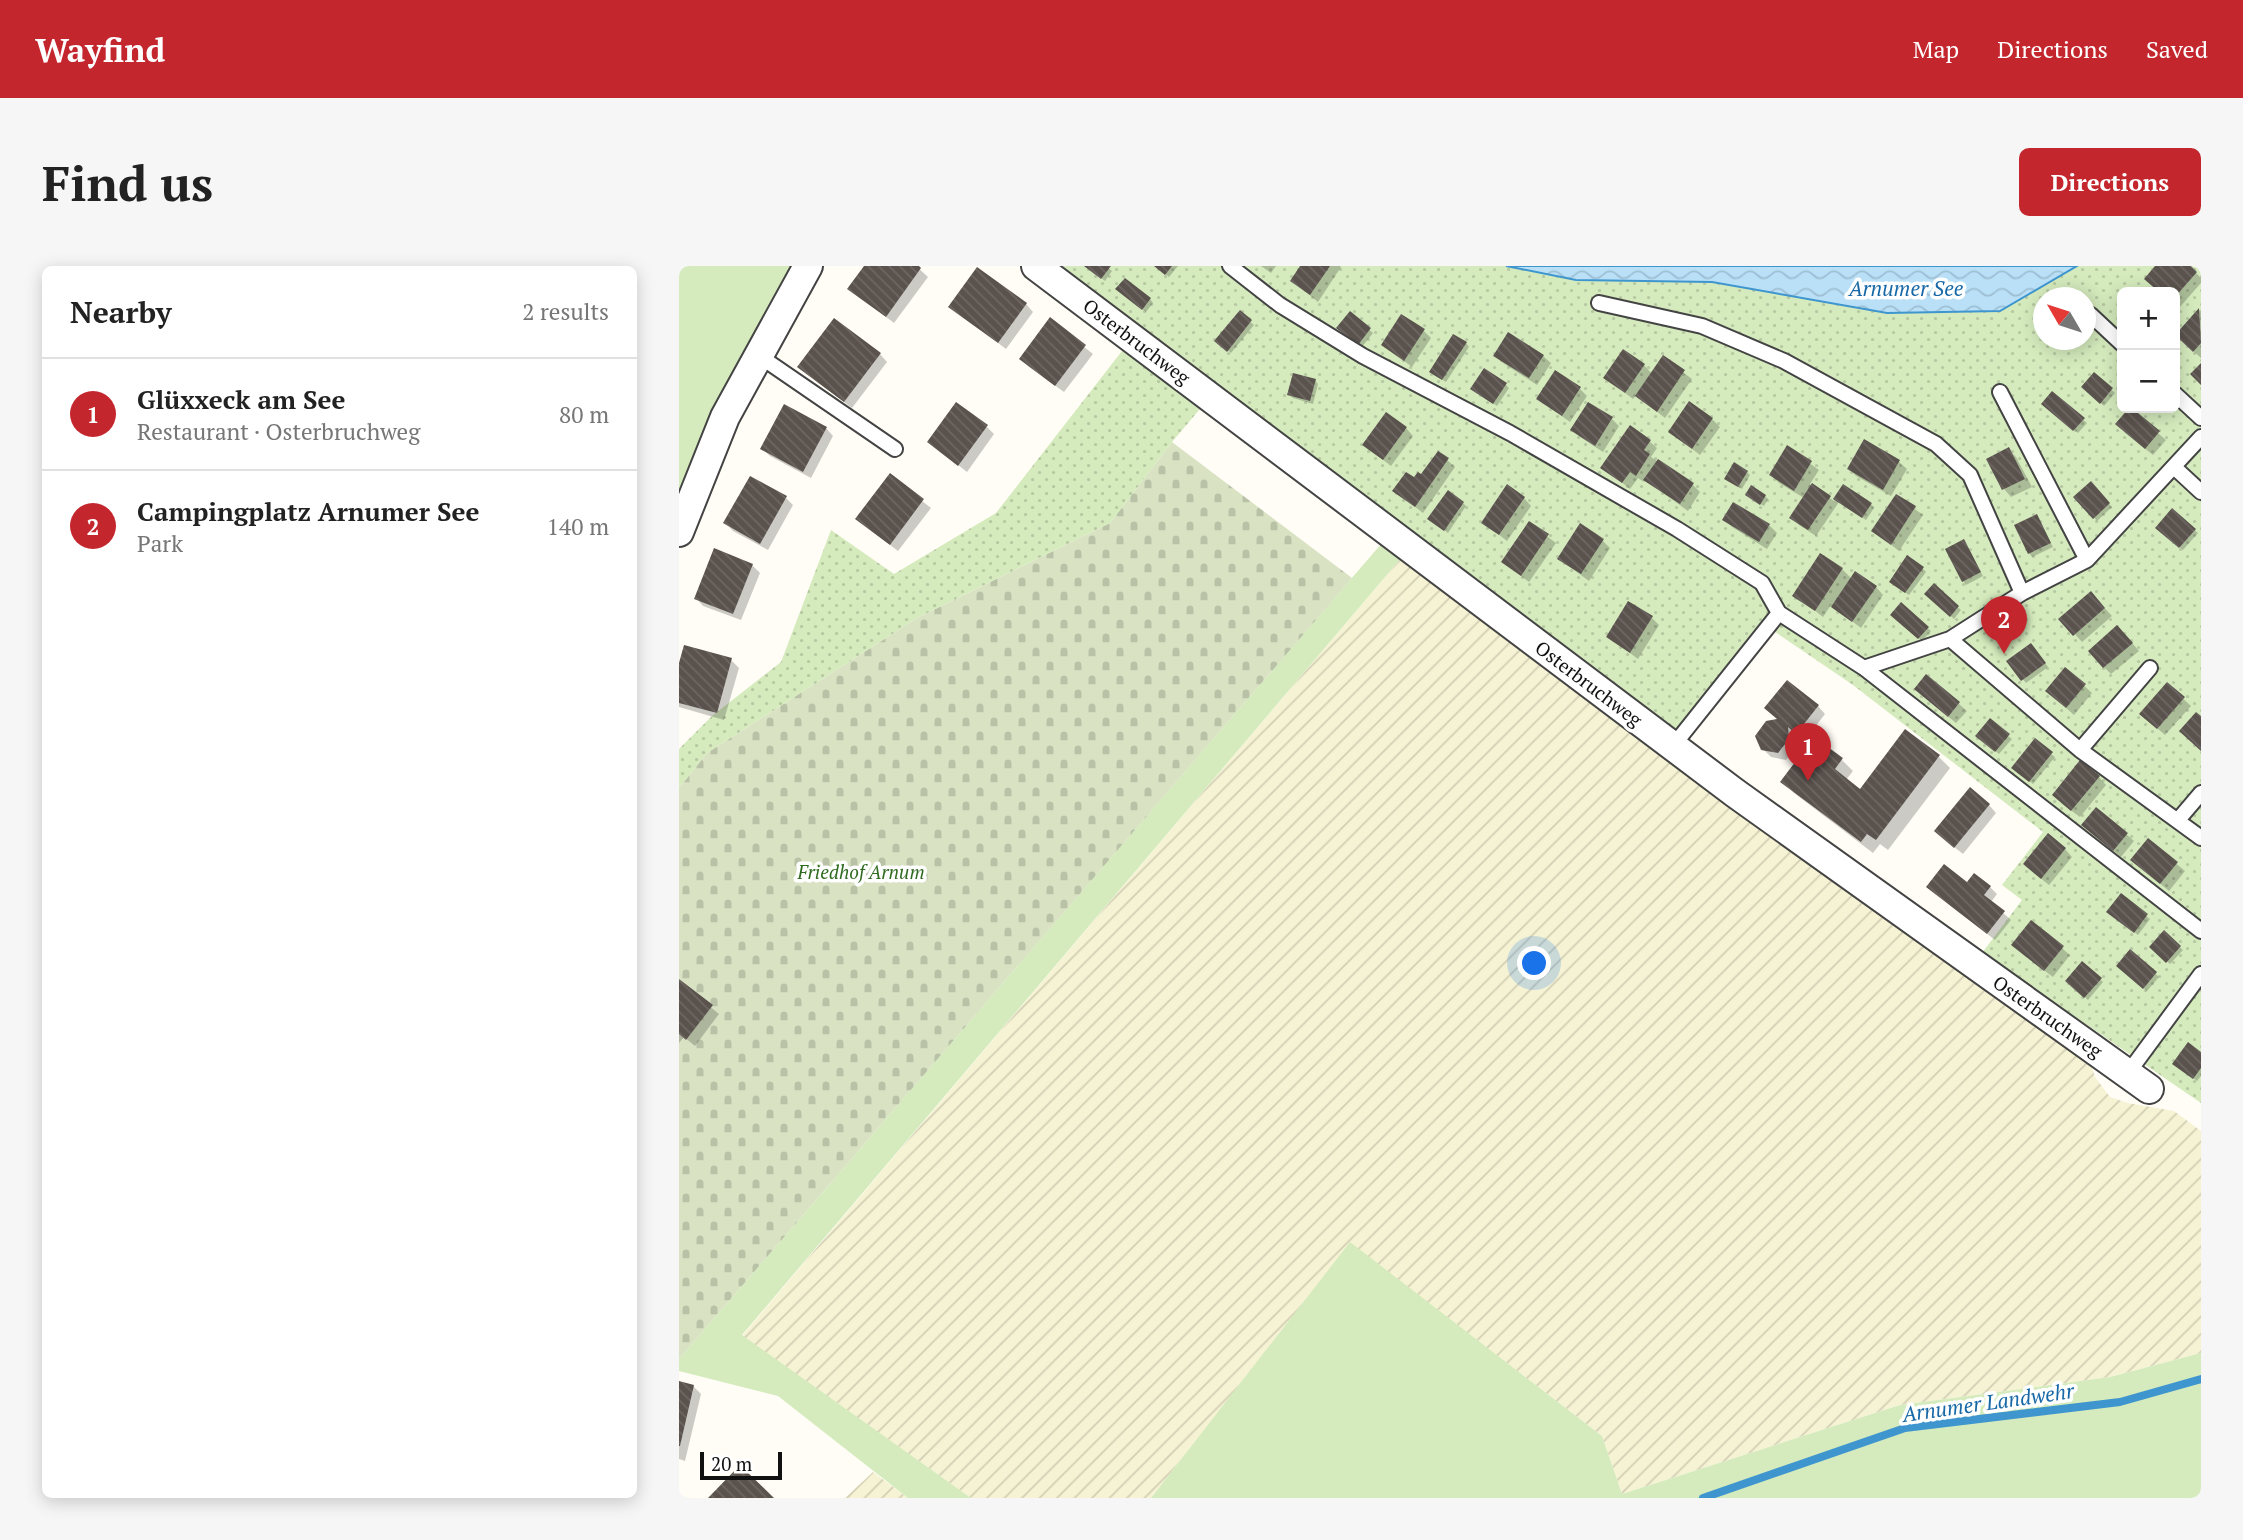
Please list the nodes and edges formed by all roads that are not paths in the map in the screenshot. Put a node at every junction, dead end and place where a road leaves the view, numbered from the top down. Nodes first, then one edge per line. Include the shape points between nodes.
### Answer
1 (808, 266) edge
2 (1037, 266) edge
3 (1230, 266) edge
4 (1599, 303) dead end
5 (2096, 320) edge
6 (2117, 339) edge
7 (758, 355) junction
8 (2000, 392) dead end
9 (2180, 399) edge
10 (2201, 418) edge
11 (2201, 437) edge
12 (895, 449) dead end
13 (2174, 467) junction
14 (2201, 492) edge
15 (679, 532) edge
16 (2087, 560) junction
17 (2022, 593) junction
18 (1780, 613) junction
19 (1949, 639) junction
20 (1864, 668) junction
21 (2150, 668) dead end
22 (1674, 746) junction
23 (2080, 750) junction
24 (2201, 793) edge
25 (2178, 820) junction
26 (2201, 838) edge
27 (2201, 931) edge
28 (2201, 974) edge
29 (2139, 1081) joint

1 - 7 street
2 - 22 street, Osterbruchweg
3 - 18 lane via 1280,305 1363,356 1677,529 1762,583
4 - 17 lane via 1702,326 1784,361 1936,444 1970,475
5 - 6 lane
7 - 12 lane
7 - 15 street via 726,417
8 - 16 lane
9 - 10 lane
11 - 13 lane
13 - 14 lane
13 - 16 lane
16 - 17 lane
17 - 19 lane
18 - 20 lane
18 - 22 lane
19 - 20 lane
19 - 23 lane
20 - 27 lane
21 - 23 lane
22 - 29 street, Osterbruchweg
23 - 25 lane
24 - 25 lane
25 - 26 lane
28 - 29 lane

